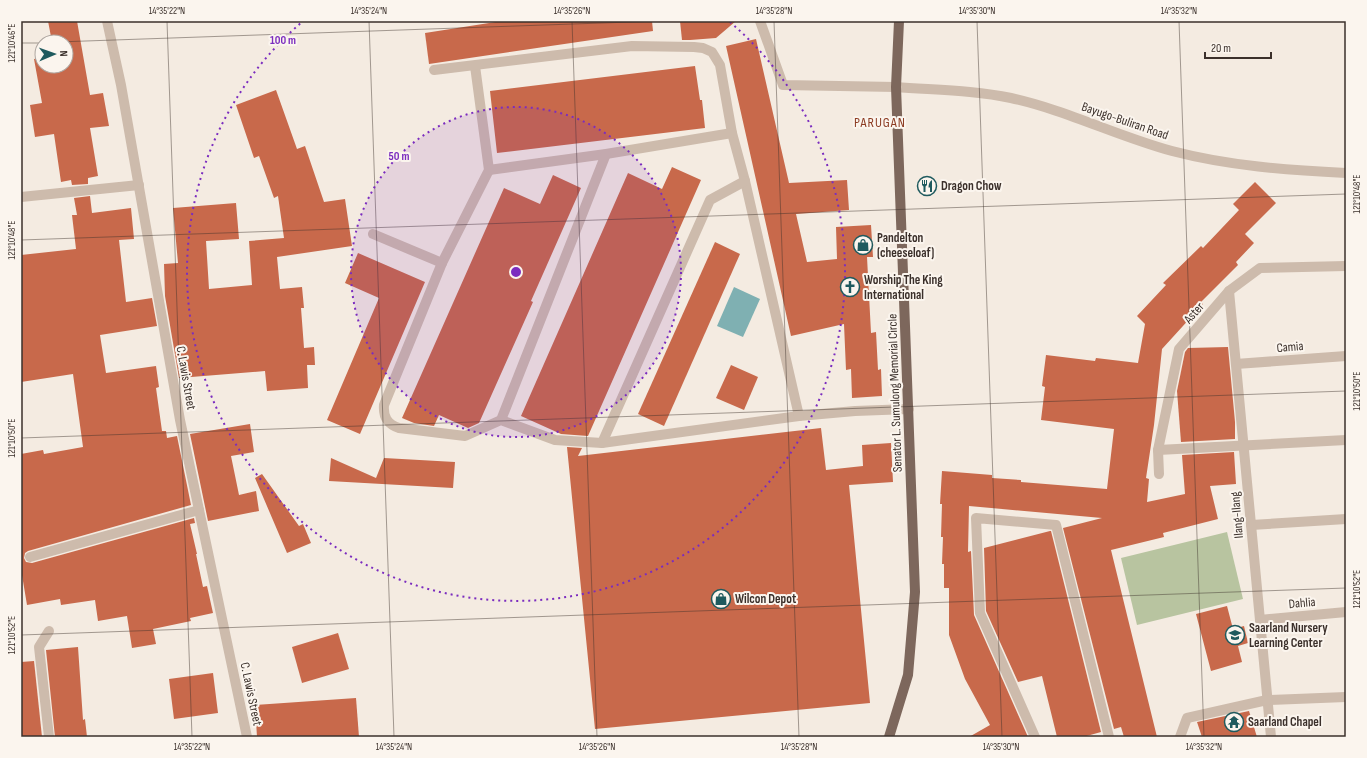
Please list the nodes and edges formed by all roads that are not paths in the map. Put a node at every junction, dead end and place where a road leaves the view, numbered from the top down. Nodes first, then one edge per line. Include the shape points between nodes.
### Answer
1 (107, 21) edge
2 (760, 21) edge
3 (899, 21) edge
4 (475, 66) junction
5 (434, 70) dead end
6 (896, 87) junction
7 (732, 133) junction
8 (606, 154) junction
9 (489, 170) junction
10 (1346, 173) edge
11 (745, 181) junction
12 (139, 185) junction
13 (21, 197) edge
14 (373, 234) dead end
15 (442, 263) junction
16 (1346, 266) edge
17 (1229, 290) junction
18 (1346, 356) edge
19 (1236, 364) junction
20 (909, 408) junction
21 (799, 416) junction
22 (501, 420) junction
23 (1346, 440) edge
24 (602, 443) junction
25 (1244, 445) junction
26 (1158, 450) junction
27 (1159, 474) dead end
28 (199, 510) junction
29 (1346, 519) edge
30 (1251, 525) junction
31 (30, 557) dead end
32 (1346, 612) edge
33 (1260, 620) junction
34 (49, 631) dead end
35 (1346, 697) edge
36 (1267, 700) junction
37 (49, 737) edge
38 (247, 737) edge
39 (889, 737) edge
40 (1035, 737) edge
41 (1109, 737) edge
42 (1180, 737) edge
43 (1271, 737) edge

1 - 12 street, C. Lawis Street
2 - 6 street, Bayugo-Buliran Road via 783,85
3 - 6 main road, Senator L. Sumulong Memorial Circle
4 - 5 street
4 - 7 street via 632,46 703,48 712,52 720,65
4 - 9 street
6 - 10 street, Bayugo-Buliran Road via 981,93 1010,98 1047,107 1172,151 1230,163
6 - 20 main road, Senator L. Sumulong Memorial Circle
7 - 8 street
7 - 11 street
8 - 9 street
8 - 22 street
9 - 15 street
11 - 21 street
11 - 24 street via 710,200
12 - 13 street
12 - 28 street, C. Lawis Street via 180,420
14 - 15 street
15 - 22 street via 384,404 386,420 391,426 399,428 465,436
16 - 17 street, Aster via 1260,268
17 - 19 street, Ilang-Ilang
17 - 26 street, Aster via 1179,349
18 - 19 street, Camia
19 - 25 street, Ilang-Ilang
20 - 21 street
20 - 39 main road, Senator L. Sumulong Memorial Circle via 915,592 908,675
21 - 24 street
22 - 24 street via 555,440
23 - 25 street
25 - 26 street
25 - 30 street, Ilang-Ilang
26 - 27 street, Aster
28 - 31 street
28 - 38 street, C. Lawis Street
29 - 30 street
30 - 33 street, Ilang-Ilang
32 - 33 street, Dahlia
33 - 36 street, Ilang-Ilang
34 - 37 street via 39,647
35 - 36 street
36 - 42 street via 1187,718
36 - 43 street, Ilang-Ilang
40 - 41 street via 980,613 976,518 1056,526

